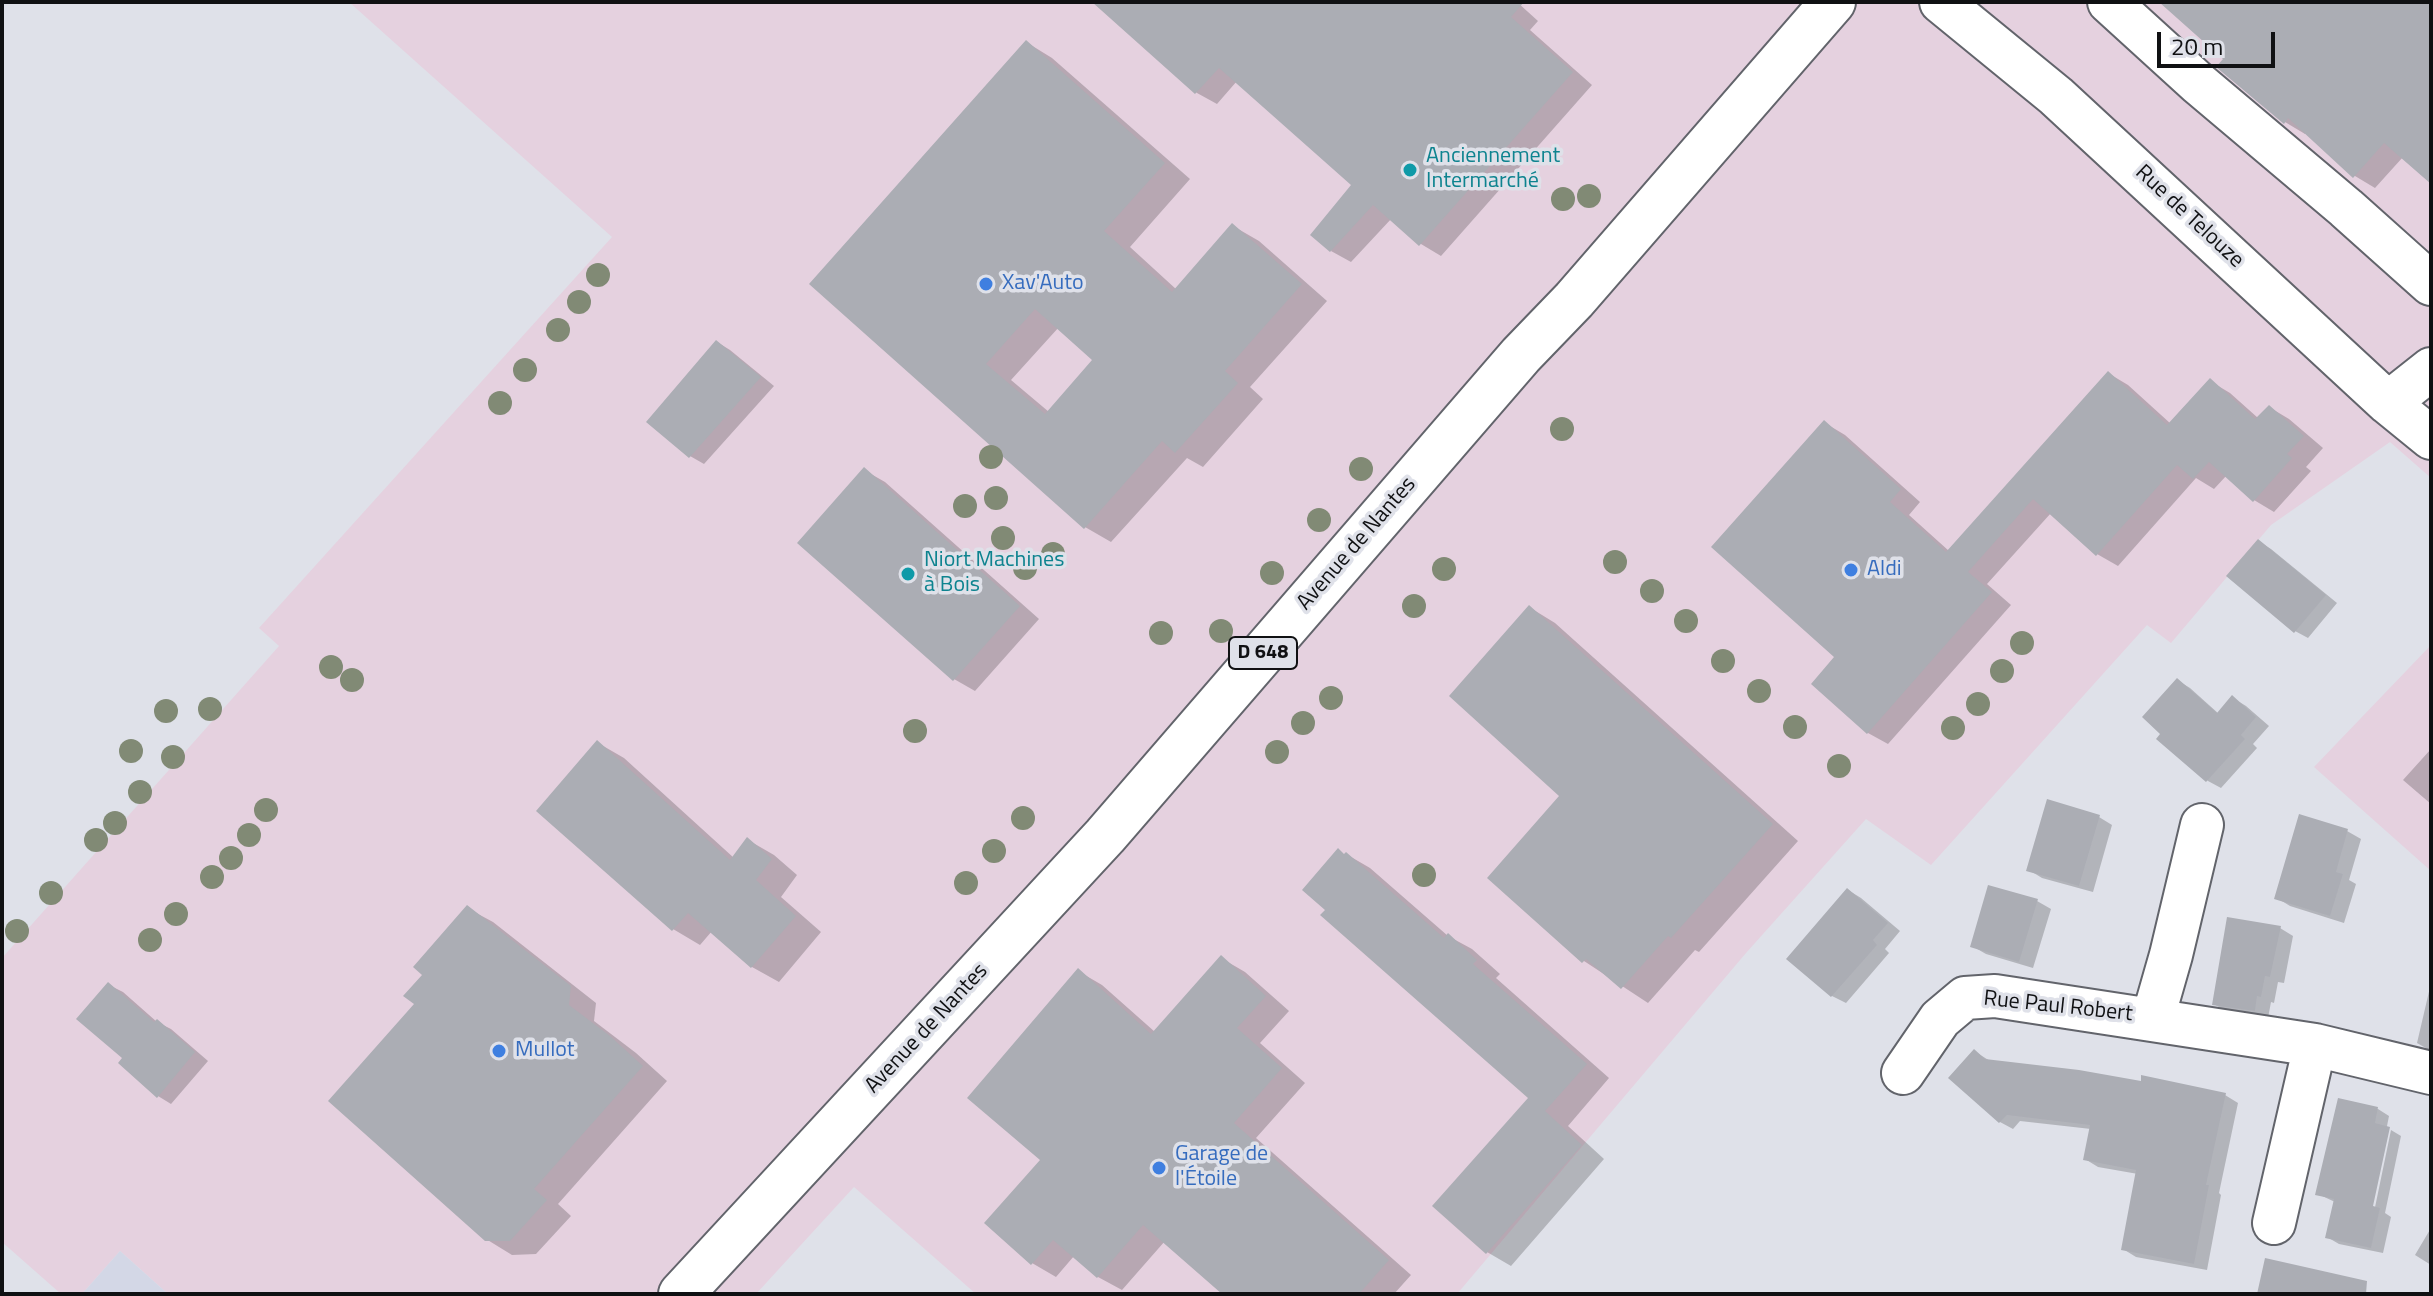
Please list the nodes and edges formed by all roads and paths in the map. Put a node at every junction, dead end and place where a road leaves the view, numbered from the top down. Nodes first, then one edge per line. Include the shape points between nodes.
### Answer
1 (1833, 2) edge
2 (1941, 2) edge
3 (2109, 2) edge
4 (2431, 284) edge
5 (2431, 369) edge
6 (2388, 403) junction
7 (2431, 438) edge
8 (2202, 825) dead end
9 (2153, 1018) junction
10 (2315, 1045) junction
11 (1903, 1073) dead end
12 (2431, 1073) edge
13 (2274, 1223) dead end
14 (681, 1294) edge

1 - 14 main road, Avenue de Nantes / D 648 via 1105,836
2 - 6 street, Rue de Telouze via 2078,116
3 - 4 street
5 - 6 street
6 - 7 street, Rue de Telouze
8 - 9 street, Rue Paul Robert
9 - 10 street, Rue Paul Robert
9 - 11 street, Rue Paul Robert via 2008,997 1965,998 1940,1019
10 - 12 street, Rue Paul Robert
10 - 13 street

